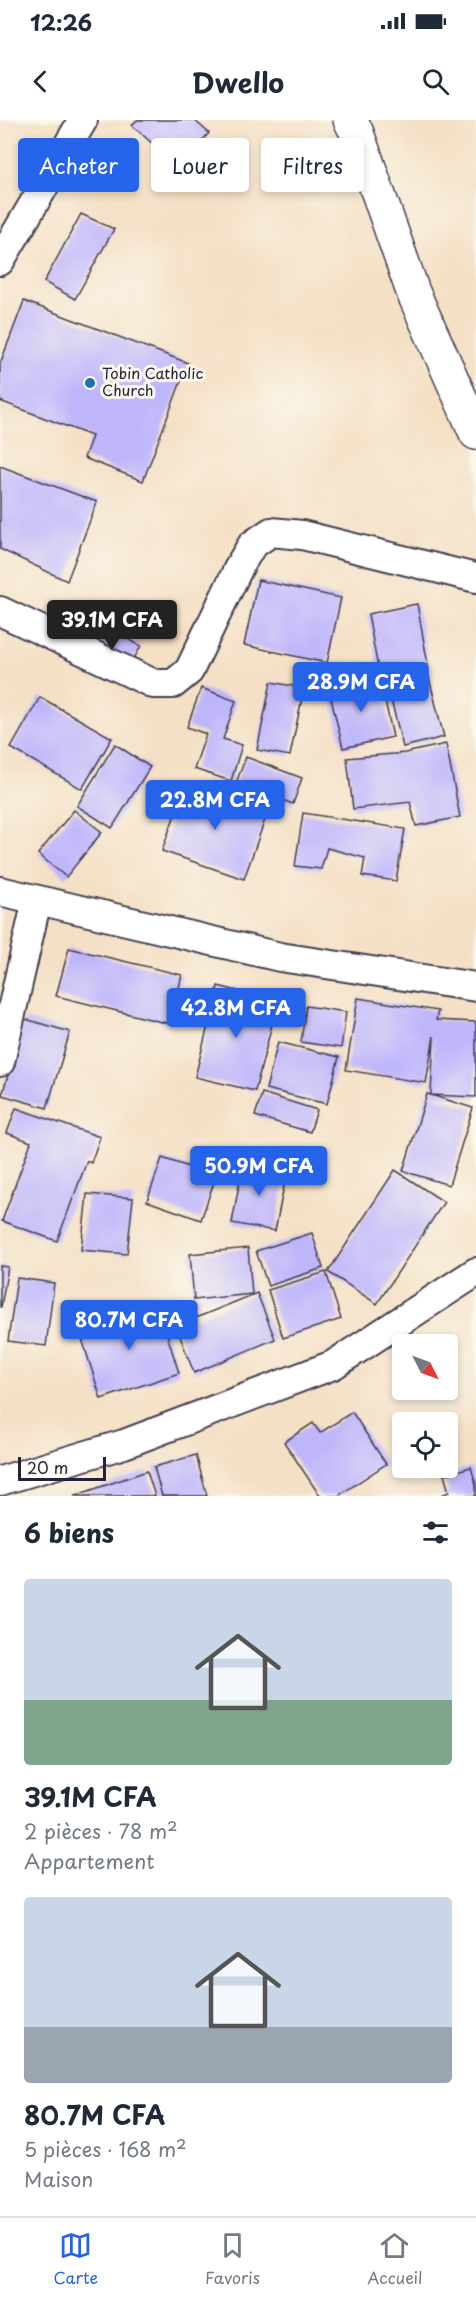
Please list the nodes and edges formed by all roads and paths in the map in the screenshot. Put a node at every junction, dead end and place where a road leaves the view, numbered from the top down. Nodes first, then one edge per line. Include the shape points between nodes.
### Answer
1 (83, 120) edge
2 (350, 120) edge
3 (0, 261) edge
4 (476, 433) edge
5 (476, 578) edge
6 (0, 611) edge
7 (0, 891) edge
8 (37, 900) junction
9 (476, 987) edge
10 (0, 1062) edge
11 (476, 1272) edge
12 (0, 1481) edge

1 - 3 street
2 - 4 main road via 414,292
5 - 6 street via 302,535 271,532 252,545 189,671 173,684 154,684
7 - 8 street
8 - 9 street via 280,957
8 - 10 street
11 - 12 street via 333,1365 124,1444

